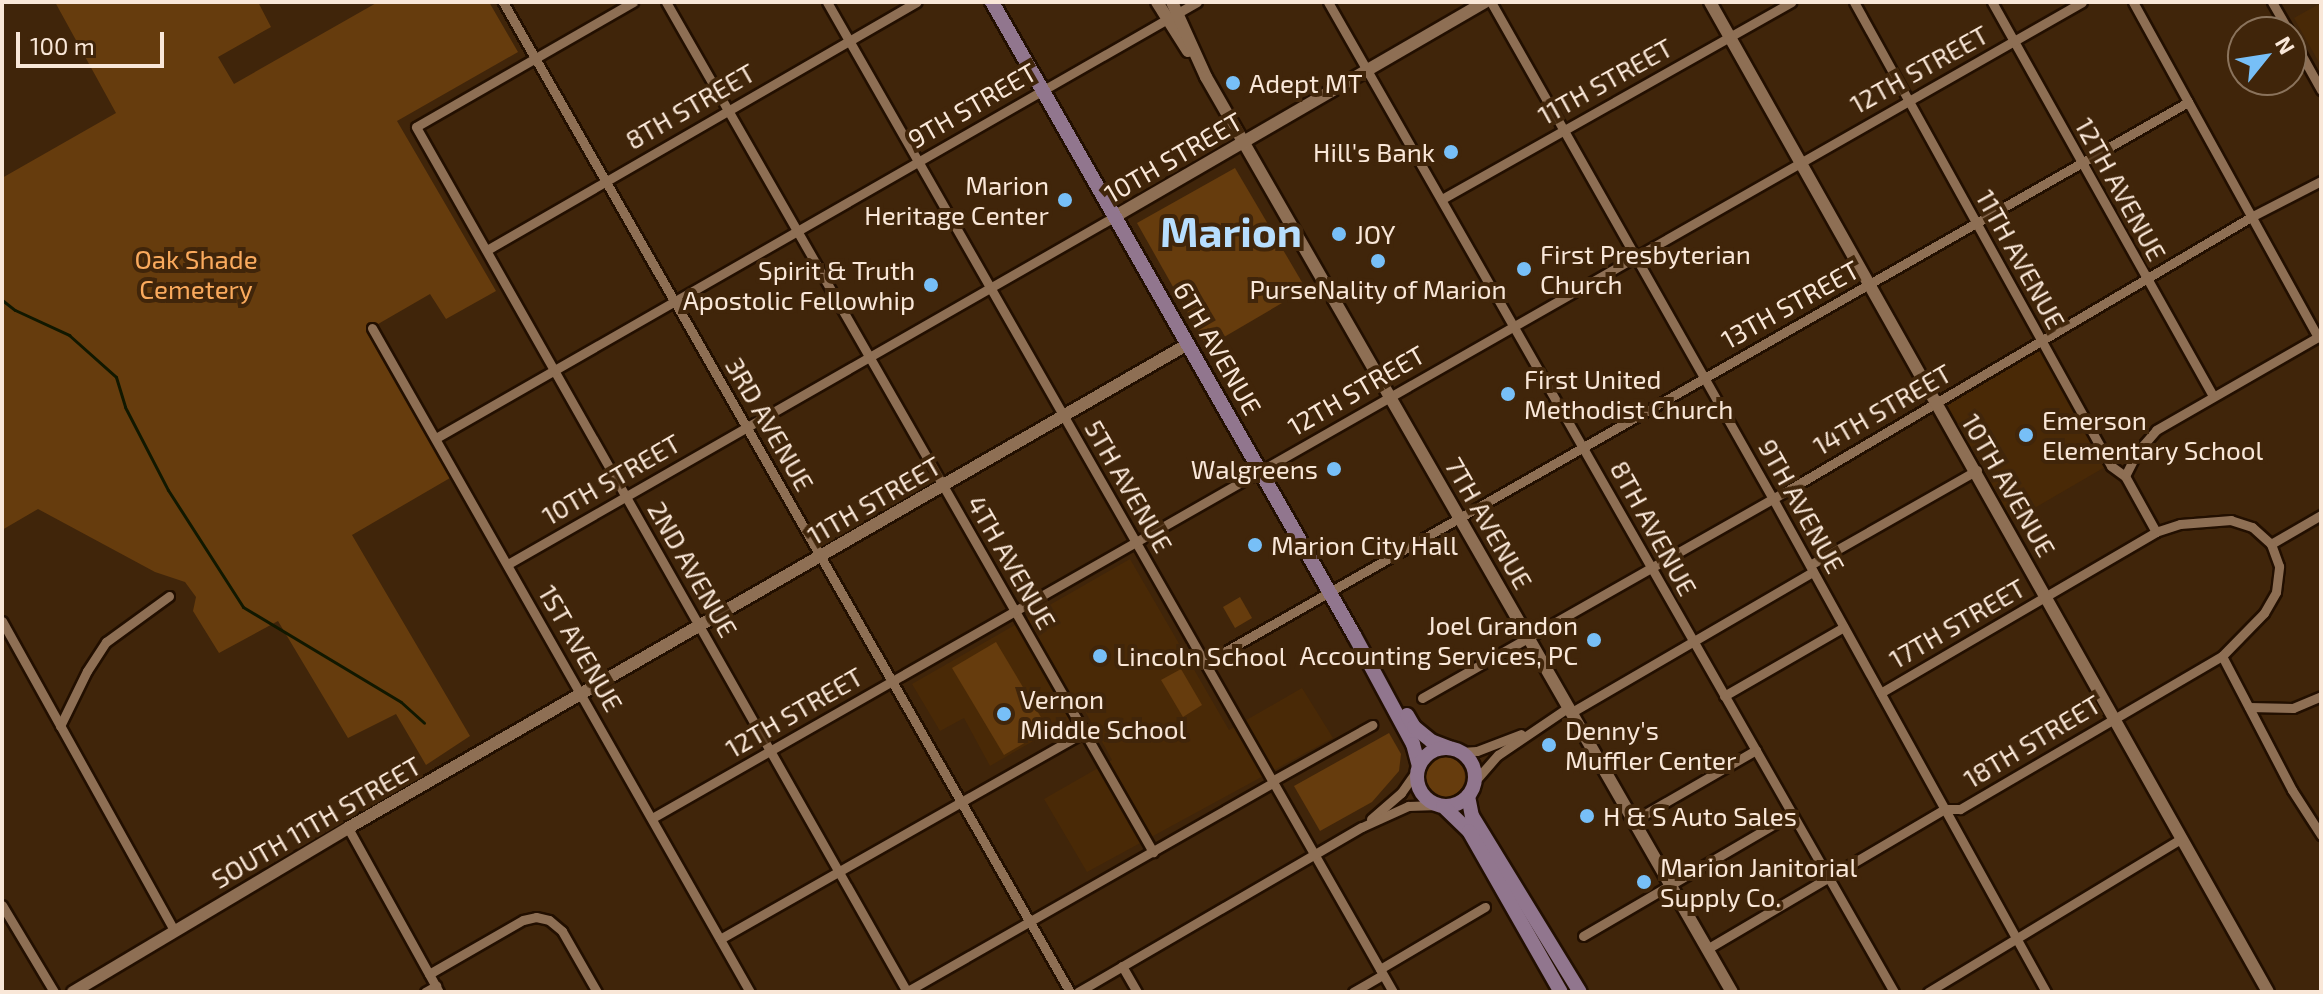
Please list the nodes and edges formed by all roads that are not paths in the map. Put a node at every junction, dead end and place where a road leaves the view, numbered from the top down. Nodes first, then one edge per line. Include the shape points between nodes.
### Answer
1 (503, 2) edge
2 (633, 2) edge
3 (666, 2) edge
4 (827, 2) edge
5 (916, 2) edge
6 (992, 2) edge
7 (1157, 2) edge
8 (1197, 2) edge
9 (1328, 2) edge
10 (1488, 2) edge
11 (1710, 2) edge
12 (1791, 2) edge
13 (1854, 2) edge
14 (1992, 2) edge
15 (2082, 2) edge
16 (2133, 2) edge
17 (1172, 11) edge
18 (1729, 37) junction
19 (849, 41) junction
20 (2014, 41) junction
21 (535, 58) junction
22 (2307, 65) edge
23 (1368, 69) junction
24 (2321, 90) edge
25 (1043, 91) junction
26 (1909, 100) junction
27 (2188, 102) junction
28 (726, 109) junction
29 (1564, 129) junction
30 (1244, 142) junction
31 (1799, 161) junction
32 (918, 162) junction
33 (2082, 162) junction
34 (605, 180) junction
35 (2321, 181) edge
36 (1442, 199) junction
37 (1114, 217) junction
38 (2251, 217) junction
39 (1976, 223) junction
40 (797, 231) junction
41 (487, 250) junction
42 (1636, 255) junction
43 (2146, 279) junction
44 (1867, 286) junction
45 (989, 288) junction
46 (676, 303) junction
47 (1514, 325) junction
48 (372, 328) dead end
49 (2320, 336) edge
50 (2040, 340) junction
51 (1188, 344) junction
52 (868, 357) junction
53 (556, 372) junction
54 (1705, 378) junction
55 (1390, 396) junction
56 (2213, 396) junction
57 (1935, 403) junction
58 (1064, 416) junction
59 (747, 427) junction
60 (436, 438) junction
61 (1584, 446) junction
62 (1260, 470) junction
63 (1977, 470) junction
64 (2125, 476) junction
65 (942, 486) junction
66 (626, 496) junction
67 (1773, 499) junction
68 (2321, 515) edge
69 (1460, 517) junction
70 (2156, 532) junction
71 (1134, 542) junction
72 (2271, 544) junction
73 (820, 556) junction
74 (508, 564) junction
75 (1651, 568) junction
76 (1812, 568) junction
77 (1329, 591) junction
78 (169, 596) dead end
79 (2047, 596) junction
80 (1015, 610) junction
81 (2, 621) edge
82 (700, 626) junction
83 (1844, 627) junction
84 (1354, 635) junction
85 (1529, 638) junction
86 (1693, 641) junction
87 (2222, 656) junction
88 (1205, 663) junction
89 (894, 679) junction
90 (1881, 693) junction
91 (582, 694) junction
92 (1724, 696) junction
93 (2321, 696) edge
94 (1422, 698) dead end
95 (2249, 707) junction
96 (1570, 710) junction
97 (2115, 717) junction
98 (1372, 725) dead end
99 (60, 726) junction
100 (1531, 730) junction
101 (1084, 732) junction
102 (1756, 750) junction
103 (770, 751) junction
104 (1458, 751) junction
105 (1418, 768) junction
106 (1475, 781) junction
107 (1273, 782) junction
108 (1468, 796) junction
109 (963, 801) junction
110 (1441, 805) junction
111 (1945, 809) junction
112 (1792, 814) junction
113 (654, 817) junction
114 (1633, 821) junction
115 (1362, 827) junction
116 (348, 828) junction
117 (2321, 835) edge
118 (2181, 839) junction
119 (1153, 852) junction
120 (1316, 856) junction
121 (839, 870) junction
122 (1829, 878) junction
123 (1670, 884) junction
124 (2, 905) edge
125 (1485, 907) dead end
126 (1030, 921) junction
127 (174, 930) junction
128 (1583, 936) dead end
129 (720, 939) junction
130 (2018, 940) junction
131 (1707, 949) junction
132 (1122, 966) junction
133 (1382, 972) junction
134 (429, 974) junction
135 (438, 989) edge
136 (54, 992) edge
137 (73, 992) edge
138 (425, 992) edge
139 (597, 992) edge
140 (750, 992) edge
141 (907, 992) edge
142 (1070, 992) edge
143 (1078, 992) edge
144 (1137, 992) edge
145 (1353, 992) edge
146 (1393, 992) edge
147 (1561, 992) edge
148 (1580, 992) edge
149 (1732, 992) edge
150 (1894, 992) edge
151 (1928, 992) edge
152 (2046, 992) edge
153 (2268, 992) edge

1 - 21 street, 3RD AVENUE
2 - 21 street
3 - 28 street, 4TH AVENUE
4 - 19 street, 5TH AVENUE
5 - 19 street, 8TH STREET
6 - 25 main road, 6TH AVENUE
7 - 17 street, 7TH AVENUE
8 - 17 street, 9TH STREET
9 - 23 street, 8TH AVENUE
10 - 23 street, 10TH STREET
10 - 29 street, 9TH AVENUE
11 - 18 street, 10TH AVENUE
12 - 18 street, 11TH STREET
13 - 26 street, 11TH AVENUE
14 - 20 street, 12TH AVENUE
15 - 20 street, 12TH STREET
16 - 27 street
17 - 25 street, 9TH STREET
17 - 30 street, 7TH AVENUE
18 - 29 street, 11TH STREET
18 - 31 street, 10TH AVENUE
19 - 28 street, 8TH STREET
19 - 32 street, 5TH AVENUE
20 - 26 street, 12TH STREET
20 - 33 street, 12TH AVENUE
21 - 34 street, 3RD AVENUE
21 - 41 street, 2ND AVENUE via 416,127
22 - 24 street
23 - 30 street, 10TH STREET
23 - 36 street, 8TH AVENUE
25 - 32 street, 9TH STREET
25 - 37 main road, 6TH AVENUE
26 - 31 street, 12TH STREET
26 - 39 street, 11TH AVENUE
27 - 33 street, 13TH STREET
27 - 38 street
28 - 34 street, 8TH STREET
28 - 40 street, 4TH AVENUE
29 - 36 street, 11TH STREET
29 - 42 street, 9TH AVENUE
30 - 37 street, 10TH STREET
30 - 55 street, 7TH AVENUE
31 - 42 street, 12TH STREET
31 - 44 street, 10TH AVENUE
32 - 40 street, 9TH STREET
32 - 45 street, 5TH AVENUE
33 - 39 street, 13TH STREET
33 - 43 street, 12TH AVENUE
34 - 41 street, 8TH STREET
34 - 46 street, 3RD AVENUE
35 - 38 street, 14TH STREET
36 - 47 street, 8TH AVENUE
37 - 45 street, 10TH STREET
37 - 51 main road, 6TH AVENUE
38 - 43 street, 14TH STREET
38 - 49 street
39 - 44 street, 13TH STREET
39 - 50 street, 11TH AVENUE
40 - 46 street, 9TH STREET
40 - 52 street, 4TH AVENUE
41 - 53 street, 2ND AVENUE
42 - 47 street, 12TH STREET
42 - 54 street, 9TH AVENUE
43 - 50 street, 14TH STREET
43 - 56 street, 12TH AVENUE
44 - 54 street, 13TH STREET
44 - 57 street, 10TH AVENUE
45 - 52 street, 10TH STREET
45 - 58 street, 5TH AVENUE
46 - 53 street, 9TH STREET
46 - 59 street, 3RD AVENUE
47 - 55 street, 12TH STREET
47 - 61 street, 8TH AVENUE
48 - 60 street, 1ST AVENUE
49 - 56 street
50 - 57 street, 14TH STREET
50 - 64 street, 11TH AVENUE via 2111,466
51 - 58 street, 11TH STREET
51 - 62 main road, 6TH AVENUE
52 - 59 street, 10TH STREET
52 - 65 street, 4TH AVENUE
53 - 60 street, 9TH STREET
53 - 66 street, 2ND AVENUE
54 - 61 street, 13TH STREET
54 - 67 street, 9TH AVENUE
55 - 62 street, 12TH STREET
55 - 69 street, 7TH AVENUE
56 - 64 street via 2156,430
57 - 63 street, 10TH AVENUE
57 - 67 street, 14TH STREET
58 - 65 street, 11TH STREET
58 - 71 street, 5TH AVENUE
59 - 66 street, 10TH STREET
59 - 73 street, 3RD AVENUE
60 - 74 street, 1ST AVENUE
61 - 69 street, 13TH STREET
61 - 75 street, 8TH AVENUE
62 - 71 street, 12TH STREET
62 - 77 main road, 6TH AVENUE
63 - 76 street
63 - 79 street, 10TH AVENUE
64 - 70 street, 11TH AVENUE
65 - 73 street, 11TH STREET
65 - 80 street, 4TH AVENUE
66 - 74 street, 10TH STREET
66 - 82 street, 2ND AVENUE
67 - 75 street, 14TH STREET
67 - 76 street, 9TH AVENUE
68 - 72 street
69 - 77 street, 13TH STREET
69 - 85 street, 7TH AVENUE
70 - 72 street, 17TH STREET via 2231,520 2252,527
70 - 79 street, 17TH STREET
71 - 80 street, 12TH STREET
71 - 88 street, 5TH AVENUE
72 - 87 street, 18TH STREET via 2279,566 2276,592 2247,634
73 - 82 street, 11TH STREET
73 - 89 street, 3RD AVENUE
74 - 91 street, 1ST AVENUE
75 - 85 street, 14TH STREET
75 - 86 street, 8TH AVENUE
76 - 83 street, 9TH AVENUE
76 - 86 street
77 - 84 main road, 6TH AVENUE
77 - 88 street, 13TH STREET
78 - 99 street via 106,642
79 - 90 street, 17TH STREET
79 - 97 street, 10TH AVENUE
80 - 89 street, 12TH STREET
80 - 101 street, 4TH AVENUE
81 - 99 street
82 - 91 street, 11TH STREET
82 - 103 street, 2ND AVENUE
83 - 90 street, 9TH AVENUE
83 - 92 street
84 - 104 main road, 6TH AVENUE via 1414,727 1431,741
84 - 105 main road, 6TH AVENUE via 1414,745
85 - 94 street, 14TH STREET
85 - 96 street, 7TH AVENUE
86 - 92 street, 8TH AVENUE
86 - 96 street
87 - 95 street
87 - 97 street, 18TH STREET
88 - 107 street, 5TH AVENUE
89 - 103 street, 12TH STREET
89 - 109 street, 3RD AVENUE
90 - 111 street, 9TH AVENUE
91 - 113 street, 1ST AVENUE
91 - 116 street, SOUTH 11TH STREET
92 - 102 street, 8TH AVENUE
93 - 95 street via 2293,708
95 - 117 street
96 - 100 street
96 - 114 street, 7TH AVENUE
97 - 111 street, 18TH STREET via 1960,809
97 - 118 street, 10TH AVENUE
98 - 107 street
99 - 127 street
100 - 104 street via 1477,751
100 - 106 street
101 - 109 street
101 - 119 street, 4TH AVENUE
102 - 112 street, 8TH AVENUE
102 - 114 street
103 - 113 street, 12TH STREET
103 - 121 street, 2ND AVENUE
104 - 105 main road via 1434,751
104 - 106 main road via 1470,762
105 - 110 main road via 1422,794
105 - 115 street via 1401,793
106 - 108 main road
107 - 119 street
107 - 120 street, 5TH AVENUE
108 - 110 main road via 1460,803
108 - 148 main road via 1472,816
109 - 121 street
109 - 126 street, 3RD AVENUE
110 - 115 street via 1408,806
110 - 147 main road via 1469,831
111 - 122 street, 18TH STREET
111 - 130 street, 9TH AVENUE
112 - 122 street, 8TH AVENUE
112 - 123 street
113 - 129 street, 1ST AVENUE
114 - 123 street, 7TH AVENUE
115 - 120 street
116 - 127 street, SOUTH 11TH STREET
116 - 134 street
118 - 130 street
118 - 153 street, 10TH AVENUE
119 - 126 street
120 - 132 street
120 - 133 street, 5TH AVENUE
121 - 129 street
121 - 141 street, 2ND AVENUE
122 - 131 street, 18TH STREET
122 - 150 street, 8TH AVENUE
123 - 128 street
123 - 131 street, 7TH AVENUE
124 - 136 street
125 - 133 street
126 - 141 street
126 - 142 street, 3RD AVENUE
127 - 137 street, SOUTH 11TH STREET
129 - 140 street, 1ST AVENUE
130 - 151 street
130 - 152 street, 9TH AVENUE
131 - 149 street, 7TH AVENUE
132 - 143 street
132 - 144 street
133 - 145 street
133 - 146 street, 5TH AVENUE
134 - 135 street
134 - 139 street via 536,917 562,931
135 - 138 street

